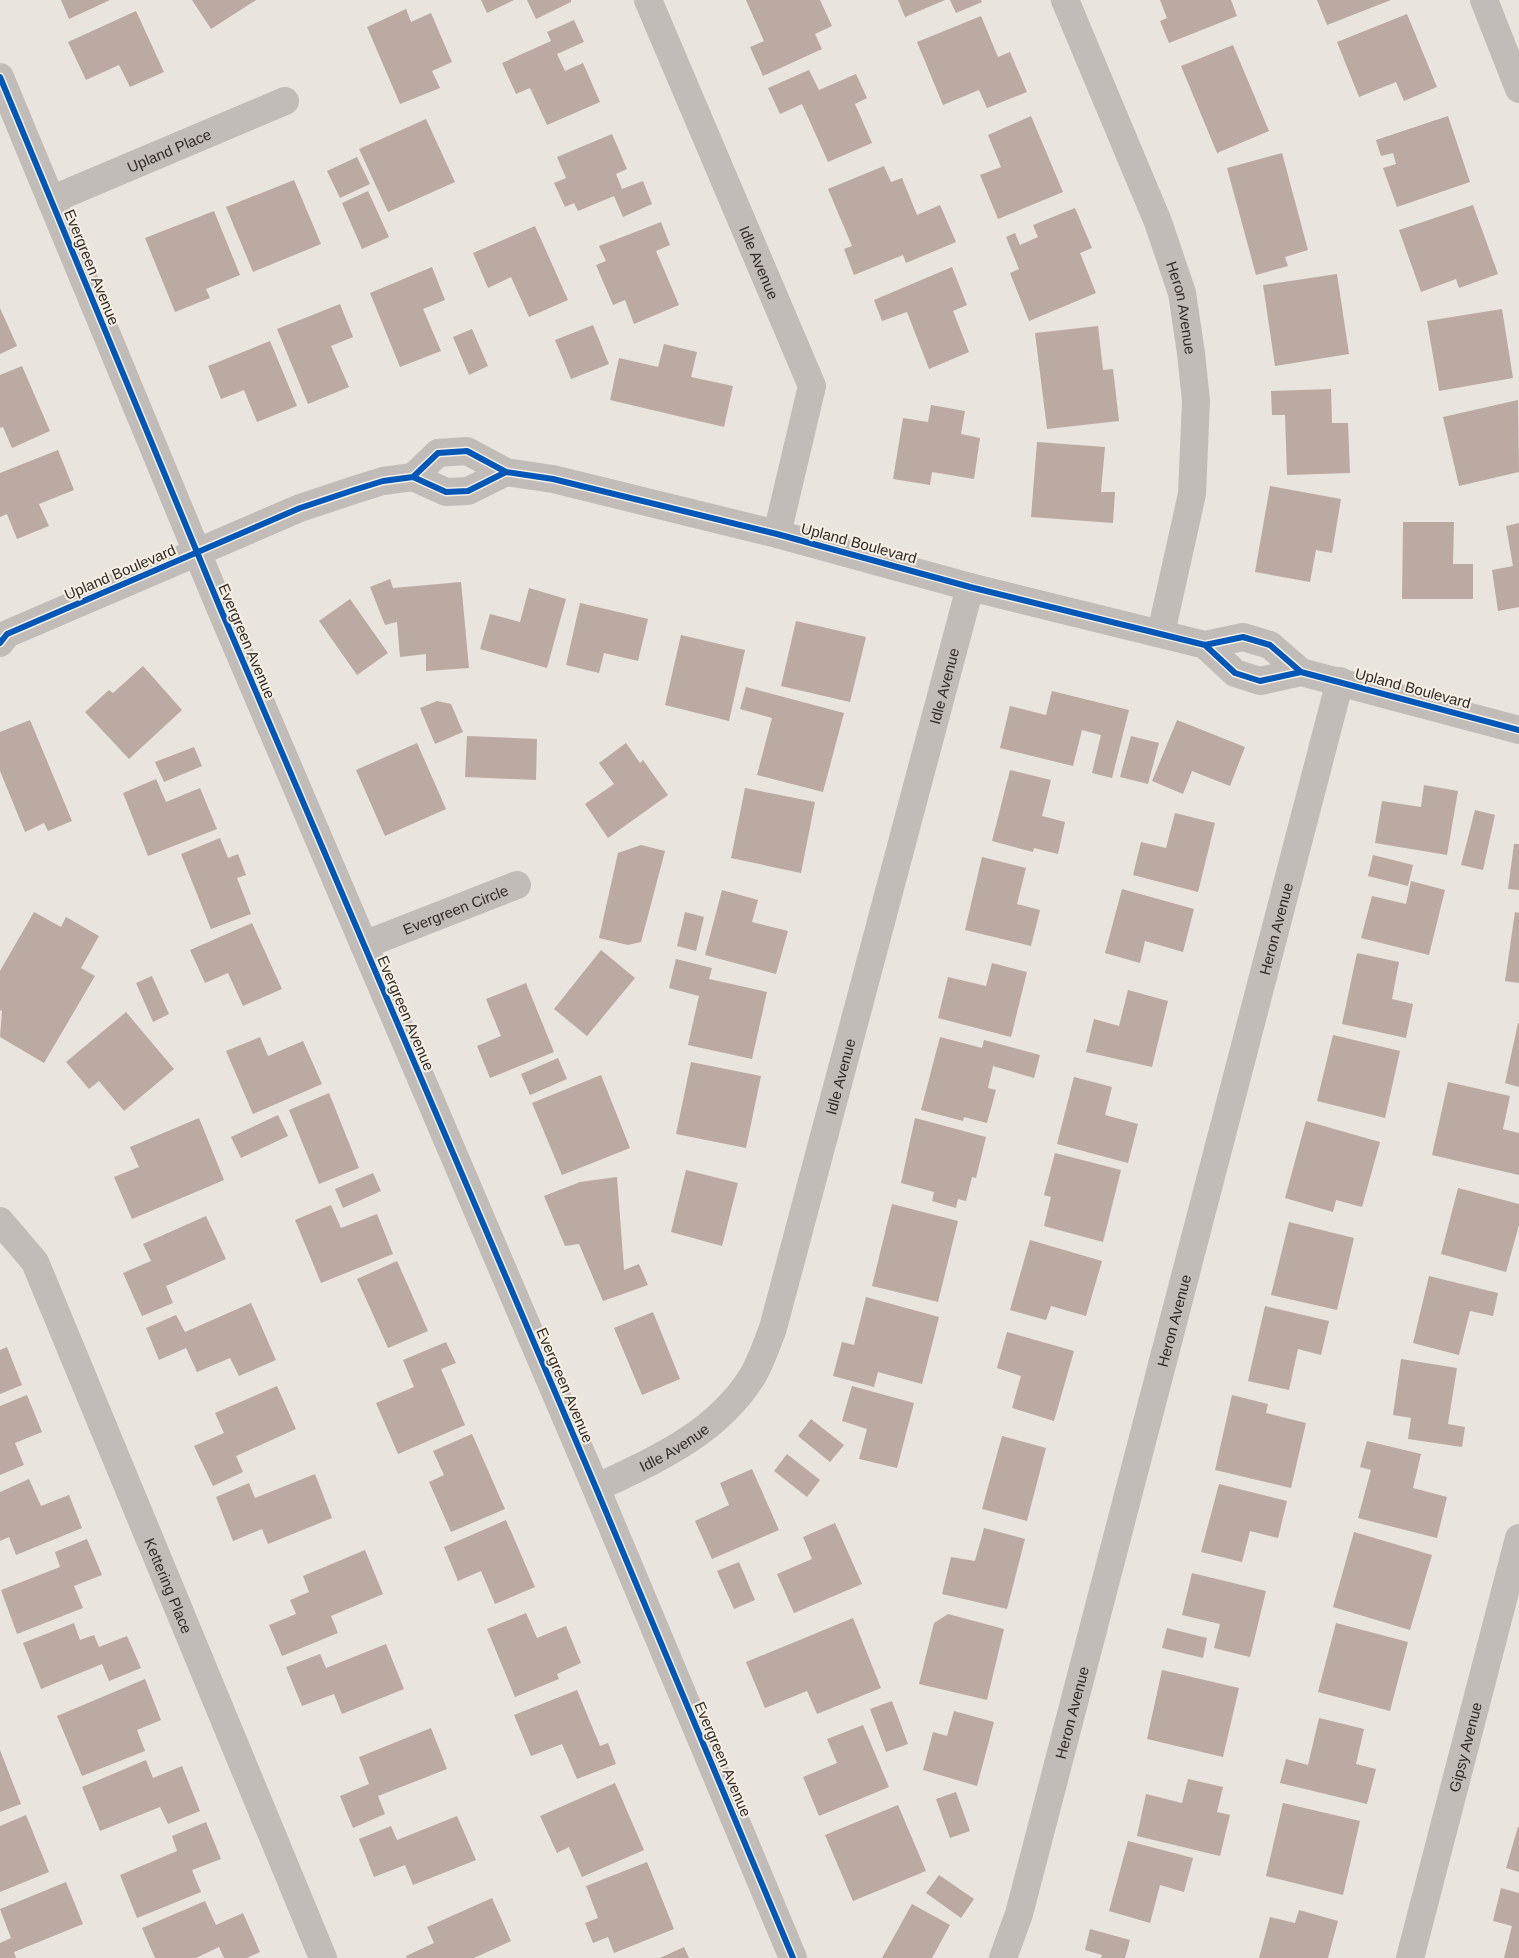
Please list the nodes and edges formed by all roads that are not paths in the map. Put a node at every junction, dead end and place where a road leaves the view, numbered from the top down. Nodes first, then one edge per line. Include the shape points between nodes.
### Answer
1 (648, 0) edge
2 (1065, 0) edge
3 (1484, 0) edge
4 (0, 77) edge
5 (1519, 89) edge
6 (285, 101) dead end
7 (51, 200) junction
8 (506, 472) junction
9 (413, 477) junction
10 (777, 534) junction
11 (197, 553) junction
12 (970, 587) junction
13 (1161, 633) junction
14 (2, 637) edge
15 (1205, 645) junction
16 (1301, 672) junction
17 (1340, 681) junction
18 (1519, 730) edge
19 (517, 885) dead end
20 (364, 945) junction
21 (1, 1221) edge
22 (596, 1488) junction
23 (1519, 1538) edge
24 (323, 1958) edge
25 (793, 1958) edge
26 (1003, 1958) edge
27 (1410, 1958) edge

1 - 10 street, Idle Avenue via 812,386
2 - 13 street, Heron Avenue via 1158,222 1182,292 1189,336 1196,401 1192,494
3 - 5 street
4 - 7 street, Evergreen Avenue
6 - 7 street, Upland Place
7 - 11 street, Evergreen Avenue
8 - 9 street via 468,491 446,492
8 - 9 street, Upland Boulevard via 467,451 438,453
8 - 10 street, Upland Boulevard via 553,479
9 - 11 street, Upland Boulevard via 383,481 300,508
10 - 12 street, Upland Boulevard
11 - 14 street, Upland Boulevard
11 - 20 street, Evergreen Avenue
12 - 13 street, Upland Boulevard
12 - 22 street, Idle Avenue via 774,1328 752,1377 714,1423 677,1449
13 - 15 street, Upland Boulevard
15 - 16 street, Upland Boulevard via 1243,636 1270,645
15 - 16 street, Upland Boulevard via 1235,673 1260,680
16 - 17 street, Upland Boulevard
17 - 18 street, Upland Boulevard
17 - 26 street, Heron Avenue via 1019,1914
19 - 20 street, Evergreen Circle
20 - 22 street, Evergreen Avenue
21 - 24 street, Kettering Place via 35,1262
22 - 25 street, Evergreen Avenue
23 - 27 street, Gipsy Avenue

